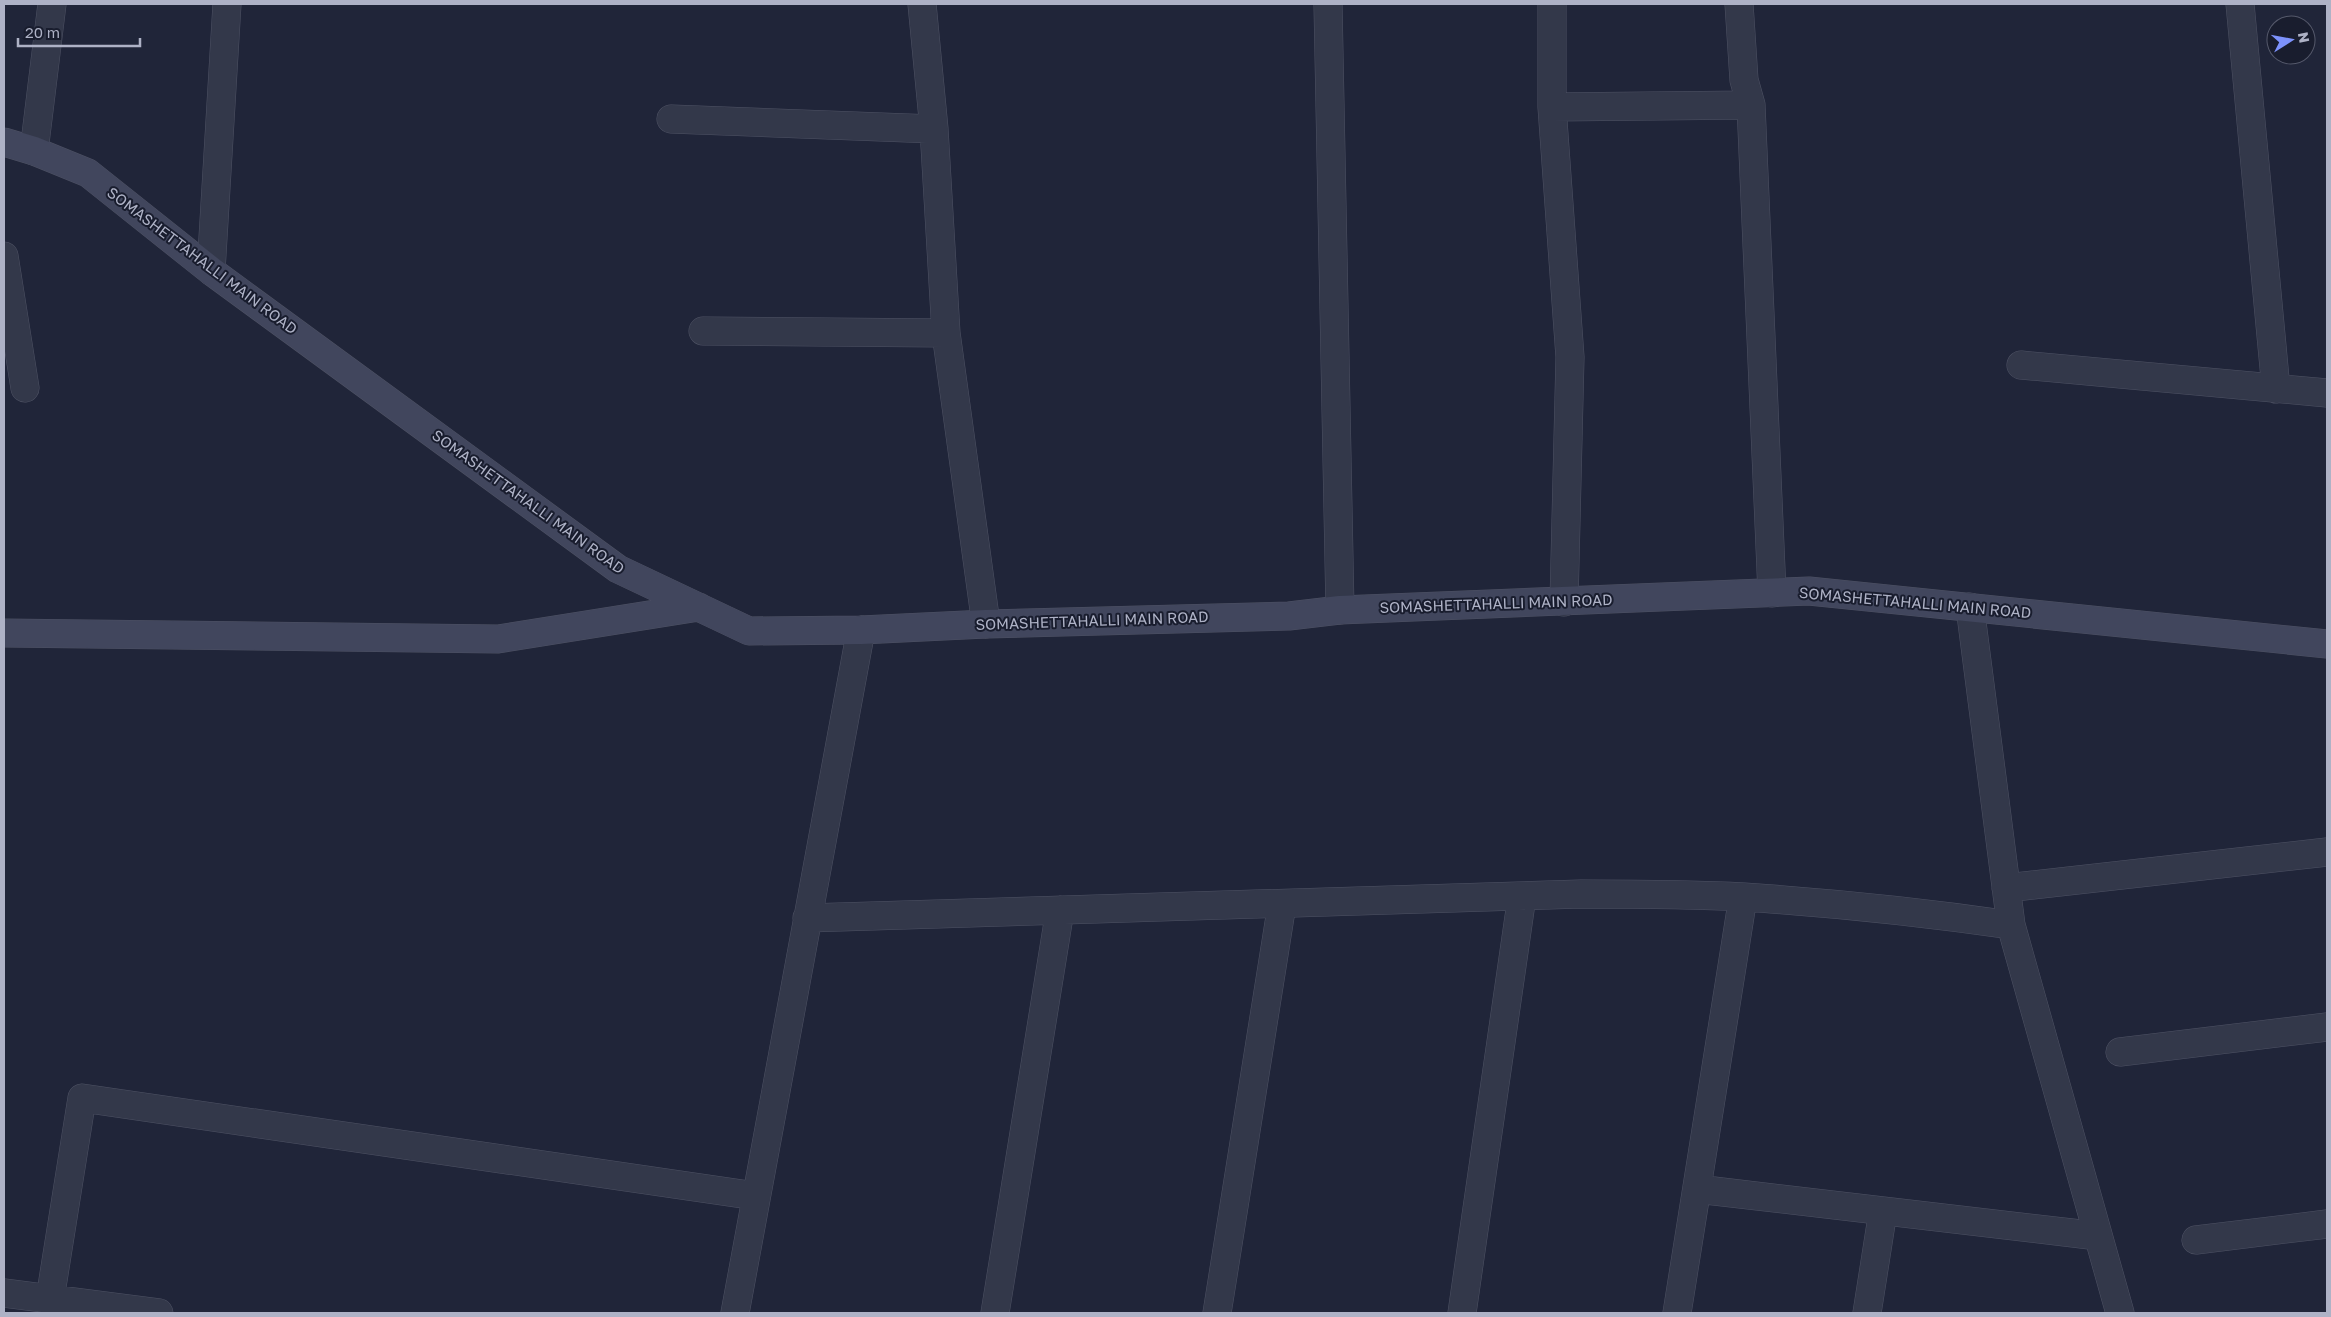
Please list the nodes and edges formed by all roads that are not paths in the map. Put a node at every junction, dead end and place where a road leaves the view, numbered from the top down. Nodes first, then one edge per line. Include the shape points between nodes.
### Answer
1 (52, 4) edge
2 (227, 4) edge
3 (922, 4) edge
4 (1328, 4) edge
5 (1552, 4) edge
6 (1739, 4) edge
7 (2240, 4) edge
8 (1751, 105) junction
9 (1552, 107) junction
10 (671, 119) dead end
11 (934, 129) junction
12 (4, 142) edge
13 (34, 151) junction
14 (4, 256) edge
15 (211, 271) junction
16 (703, 331) dead end
17 (946, 333) junction
18 (2021, 366) dead end
19 (25, 388) dead end
20 (2276, 389) junction
21 (2327, 393) edge
22 (1772, 593) junction
23 (1564, 602) junction
24 (699, 608) junction
25 (1970, 608) junction
26 (1340, 610) junction
27 (986, 624) junction
28 (861, 630) junction
29 (4, 633) edge
30 (2327, 644) edge
31 (2327, 852) edge
32 (2006, 888) junction
33 (1522, 896) junction
34 (1743, 897) junction
35 (1282, 904) junction
36 (1060, 910) junction
37 (807, 918) junction
38 (2011, 925) junction
39 (2327, 1027) edge
40 (2120, 1052) dead end
41 (1697, 1189) junction
42 (756, 1196) junction
43 (1883, 1210) junction
44 (2327, 1224) edge
45 (2098, 1236) junction
46 (2196, 1240) dead end
47 (4, 1293) edge
48 (50, 1299) junction
49 (159, 1313) edge
50 (735, 1313) edge
51 (995, 1313) edge
52 (1217, 1313) edge
53 (1462, 1313) edge
54 (1677, 1313) edge
55 (1867, 1313) edge
56 (2120, 1313) edge

1 - 13 street
2 - 15 street
3 - 11 street
4 - 26 street
5 - 9 street
6 - 8 street via 1744,80
7 - 20 street
8 - 9 street
8 - 22 street
9 - 23 street via 1570,357
10 - 11 street
11 - 17 street
12 - 13 street, SOMASHETTAHALLI MAIN ROAD
13 - 15 street, SOMASHETTAHALLI MAIN ROAD via 88,173
14 - 19 street
15 - 24 street, SOMASHETTAHALLI MAIN ROAD via 618,569
16 - 17 street
17 - 27 street
18 - 20 street
20 - 21 street
22 - 23 street, SOMASHETTAHALLI MAIN ROAD
22 - 25 street, SOMASHETTAHALLI MAIN ROAD via 1809,592
23 - 26 street, SOMASHETTAHALLI MAIN ROAD
24 - 28 street, SOMASHETTAHALLI MAIN ROAD via 749,631
24 - 29 street via 498,639
25 - 30 street, SOMASHETTAHALLI MAIN ROAD
25 - 32 street
26 - 27 street, SOMASHETTAHALLI MAIN ROAD via 1289,616
27 - 28 street, SOMASHETTAHALLI MAIN ROAD
28 - 37 street
31 - 32 street
32 - 38 street
33 - 34 street
33 - 35 street
33 - 53 street
34 - 38 street via 1896,910
34 - 41 street
35 - 36 street
35 - 52 street
36 - 37 street
36 - 51 street
37 - 42 street
38 - 45 street
39 - 40 street
41 - 43 street
41 - 54 street
42 - 48 street via 82,1098
42 - 50 street
43 - 45 street
43 - 55 street
44 - 46 street
45 - 56 street
47 - 48 street
48 - 49 street

